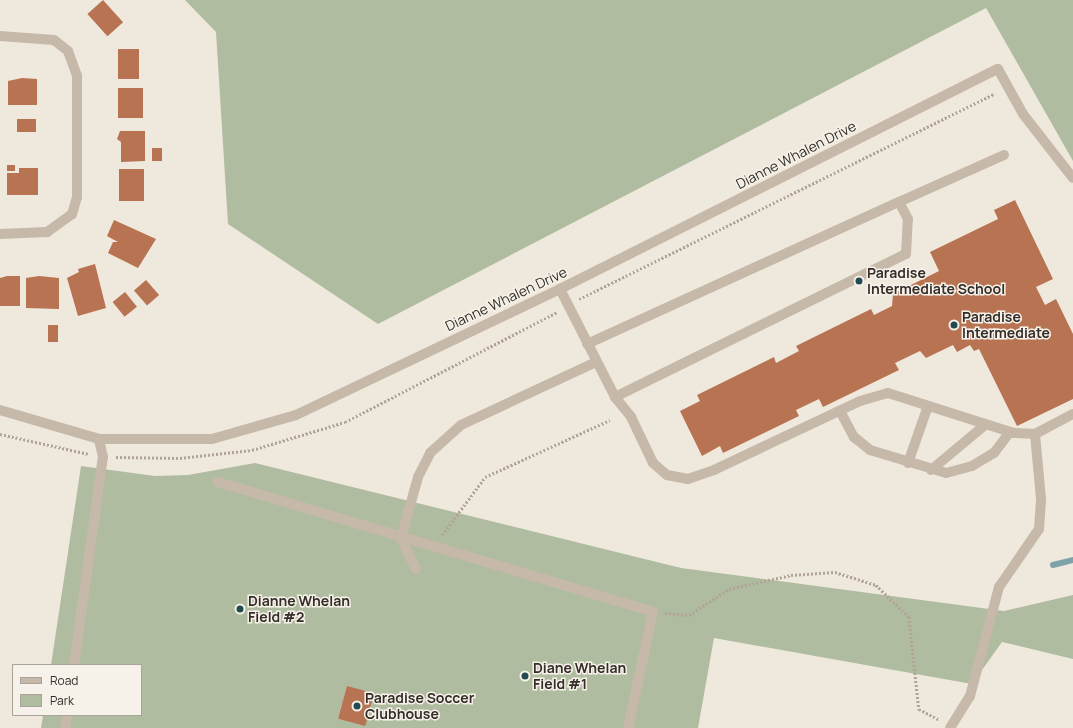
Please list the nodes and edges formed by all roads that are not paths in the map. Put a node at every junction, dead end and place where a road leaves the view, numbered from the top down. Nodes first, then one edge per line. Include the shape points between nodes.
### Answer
1 (0, 36) edge
2 (1004, 155) dead end
3 (1073, 178) edge
4 (899, 202) junction
5 (0, 234) edge
6 (560, 289) junction
7 (587, 344) junction
8 (596, 362) junction
9 (615, 397) junction
10 (928, 406) junction
11 (0, 410) edge
12 (840, 411) junction
13 (1073, 414) edge
14 (985, 425) junction
15 (1010, 432) junction
16 (1035, 434) junction
17 (99, 439) junction
18 (908, 463) junction
19 (931, 470) junction
20 (218, 482) dead end
21 (401, 538) junction
22 (416, 569) dead end
23 (74, 664) edge
24 (67, 716) edge
25 (951, 727) edge
26 (65, 728) edge
27 (628, 728) edge

1 - 5 street via 45,37 62,44 76,68 77,197 72,214 47,232
2 - 4 street
3 - 6 street, Dianne Whalen Drive via 1022,114 998,70
4 - 7 street
4 - 9 street via 908,219 906,254
6 - 7 street
6 - 17 street, Dianne Whalen Drive via 296,414 212,439
7 - 8 street
8 - 9 street
8 - 21 street via 461,425 445,438 430,453 418,477
9 - 12 street via 631,417 653,463 667,474 688,479 714,470
10 - 12 street via 888,393
10 - 14 street
10 - 18 street
11 - 17 street, Dianne Whalen Drive
12 - 18 street via 854,438 870,450
13 - 16 street
14 - 15 street
14 - 19 street
15 - 16 street
15 - 19 street via 994,453 972,466 946,473
16 - 25 street via 1041,499 1039,528 999,587 970,696
17 - 23 street via 103,457
18 - 19 street
20 - 21 street
21 - 22 street
21 - 27 street via 653,612
24 - 26 street

